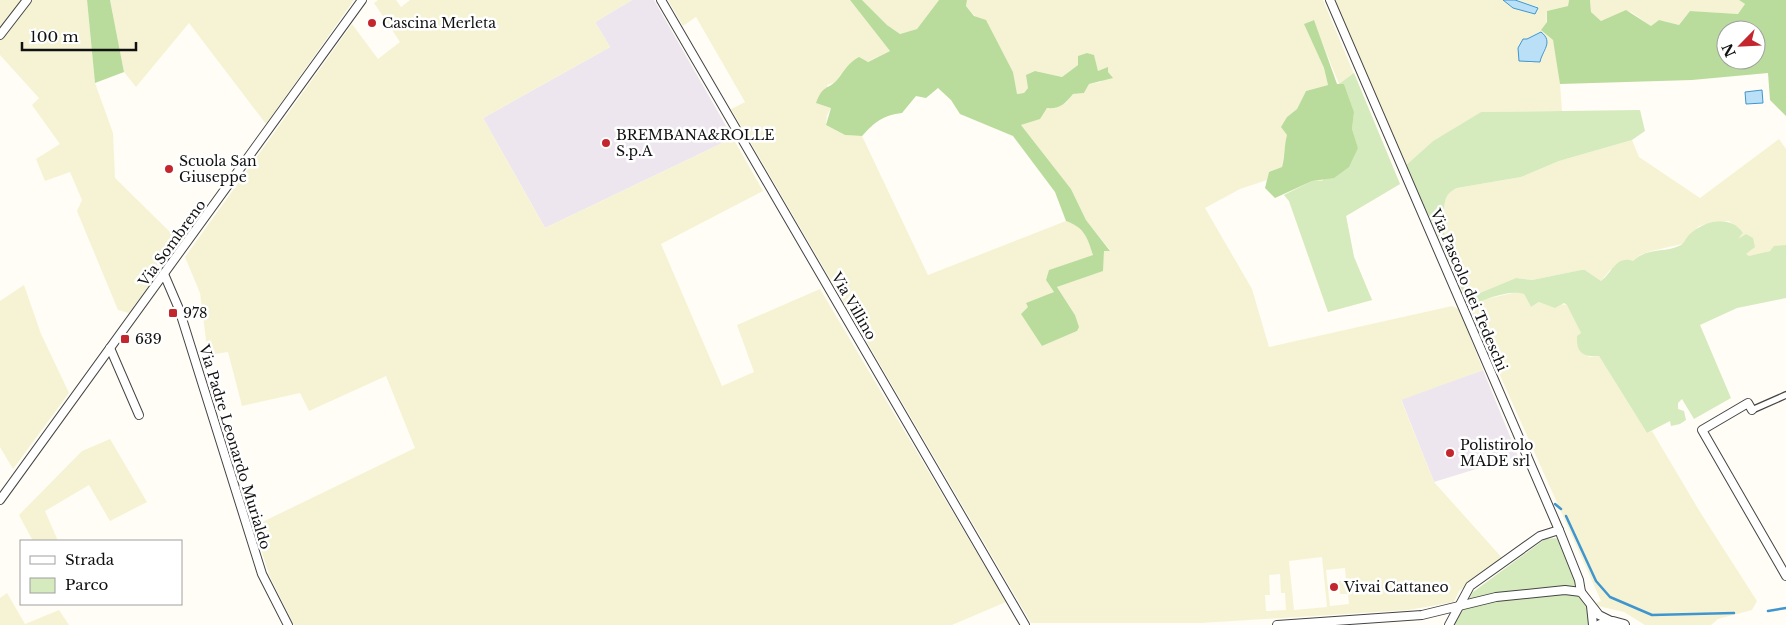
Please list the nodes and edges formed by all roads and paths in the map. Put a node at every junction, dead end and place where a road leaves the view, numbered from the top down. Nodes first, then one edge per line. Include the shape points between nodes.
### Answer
1 (27, 0) edge
2 (362, 0) edge
3 (661, 0) edge
4 (1330, 0) edge
5 (0, 35) edge
6 (164, 274) junction
7 (110, 348) junction
8 (1786, 394) edge
9 (1750, 407) joint
10 (139, 415) dead end
11 (0, 500) edge
12 (1558, 530) junction
13 (1786, 576) edge
14 (1581, 592) junction
15 (1590, 604) junction
16 (1459, 606) junction
17 (1613, 622) junction
18 (288, 625) edge
19 (1025, 625) edge
20 (1278, 625) edge
21 (1449, 625) edge
22 (1593, 625) edge
23 (1600, 625) edge
24 (1624, 625) edge

1 - 5 street
2 - 6 street, Via Sombreno
3 - 19 street, Via Villino
4 - 12 street, Via Pascolo dei Tedeschi
6 - 7 street, Via Sombreno
6 - 18 street, Via Padre Leonardo Murialdo via 179,310 262,574
7 - 10 street
7 - 11 street, Via Sombreno
8 - 9 street
9 - 13 street via 1702,430
12 - 14 street, Via Pascolo dei Tedeschi
12 - 16 street via 1540,536 1470,586
14 - 15 street
14 - 16 street via 1565,590
15 - 17 street via 1601,616
15 - 22 street
16 - 20 street via 1422,615
16 - 21 street
17 - 23 street
17 - 24 street

